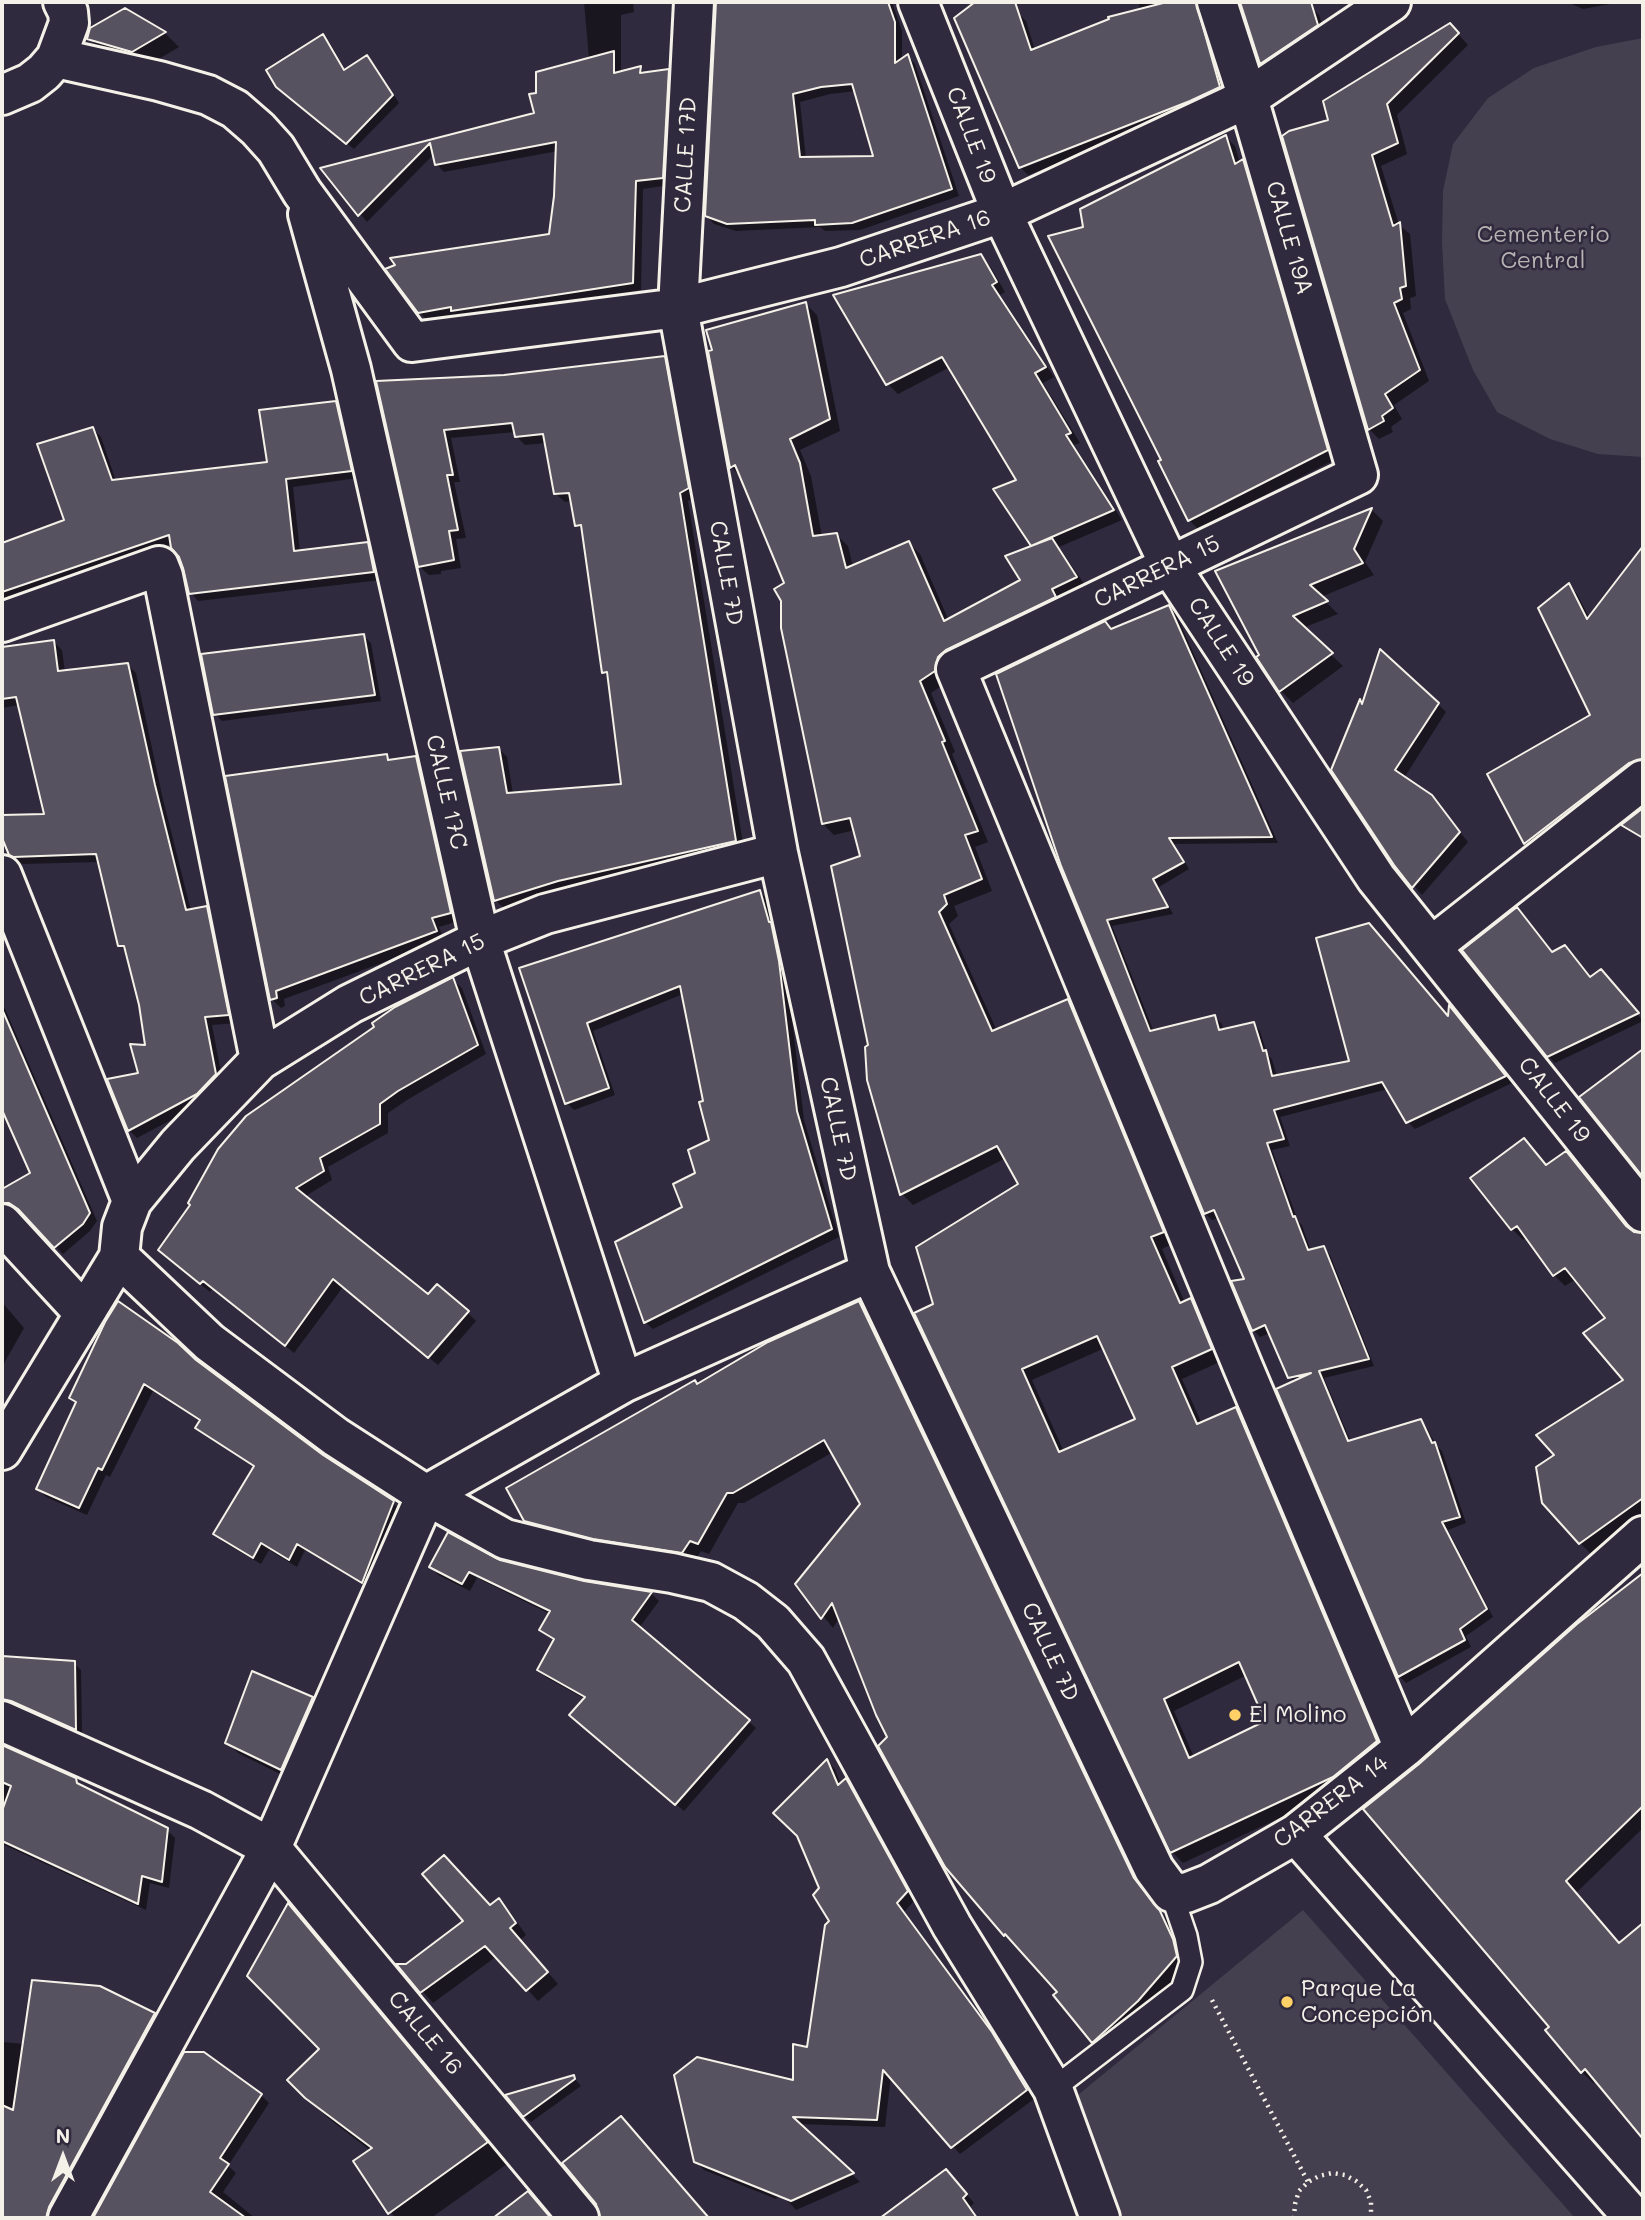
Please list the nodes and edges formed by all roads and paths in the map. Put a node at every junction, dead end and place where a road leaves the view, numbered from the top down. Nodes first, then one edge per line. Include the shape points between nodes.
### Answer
1 (64, 2) edge
2 (694, 2) edge
3 (918, 2) edge
4 (1217, 2) edge
5 (1391, 2) edge
6 (56, 58) junction
7 (2, 95) edge
8 (1248, 98) junction
9 (302, 192) junction
10 (1002, 214) junction
11 (678, 308) junction
12 (1358, 475) joint
13 (1170, 566) junction
14 (2, 622) edge
15 (1643, 780) edge
16 (778, 853) junction
17 (2, 875) edge
18 (480, 940) junction
19 (1432, 946) junction
20 (260, 1060) junction
21 (132, 1201) junction
22 (1643, 1212) edge
23 (2, 1224) edge
24 (119, 1257) junction
25 (870, 1272) junction
26 (84, 1313) junction
27 (623, 1382) junction
28 (2, 1450) edge
29 (426, 1495) junction
30 (1643, 1536) edge
31 (2, 1721) edge
32 (1404, 1748) junction
33 (1296, 1834) junction
34 (271, 1848) junction
35 (1171, 1892) junction
36 (1191, 1962) junction
37 (1053, 2090) junction
38 (1308, 2182) junction
39 (68, 2218) edge
40 (579, 2218) edge
41 (1100, 2218) edge
42 (1294, 2218) edge
43 (1371, 2218) edge
44 (1634, 2218) edge

1 - 6 street via 69,23
2 - 11 street, CALLE 17D
3 - 10 street, CALLE 19
4 - 8 street, CALLE 19A
5 - 8 street, CARRERA 16
6 - 7 street via 30,83
6 - 9 street via 208,95 235,109 276,149
8 - 10 street, CARRERA 16
8 - 12 street, CALLE 19A
9 - 11 street, CARRERA 16 via 412,342
9 - 18 street, CALLE 17C via 351,369
10 - 11 street, CARRERA 16 via 841,267
10 - 13 street, CALLE 19
11 - 16 street, CALLE 7D
12 - 13 street, CARRERA 15
13 - 19 street, CALLE 19 via 1376,878
13 - 32 street, CARRERA 15 via 956,669
14 - 20 street via 159,566
15 - 19 street
16 - 18 street, CARRERA 15 via 545,914
16 - 25 street, CALLE 7D
17 - 21 street
18 - 20 street, CARRERA 15 via 350,1004
18 - 27 street, CALLE 17C
19 - 22 street, CALLE 19
20 - 21 street, CARRERA 15 via 178,1145
21 - 24 street via 122,1227
23 - 26 street
24 - 26 street
24 - 29 street via 209,1342 336,1437
25 - 27 street
25 - 35 street, CALLE 7D via 1154,1869
26 - 28 street
27 - 29 street
29 - 34 street
29 - 37 street via 505,1539 711,1582 773,1622 806,1660 952,1926
30 - 32 street, CARRERA 14
31 - 34 street via 201,1811
32 - 33 street, CARRERA 14
33 - 35 street, CARRERA 14 via 1209,1884
33 - 44 street
34 - 39 street
34 - 40 street, CALLE 16
35 - 36 lane
36 - 37 lane via 1182,1990
36 - 38 path
37 - 41 street
38 - 42 path via 1299,2191
38 - 43 path via 1332,2173 1356,2181 1371,2202

